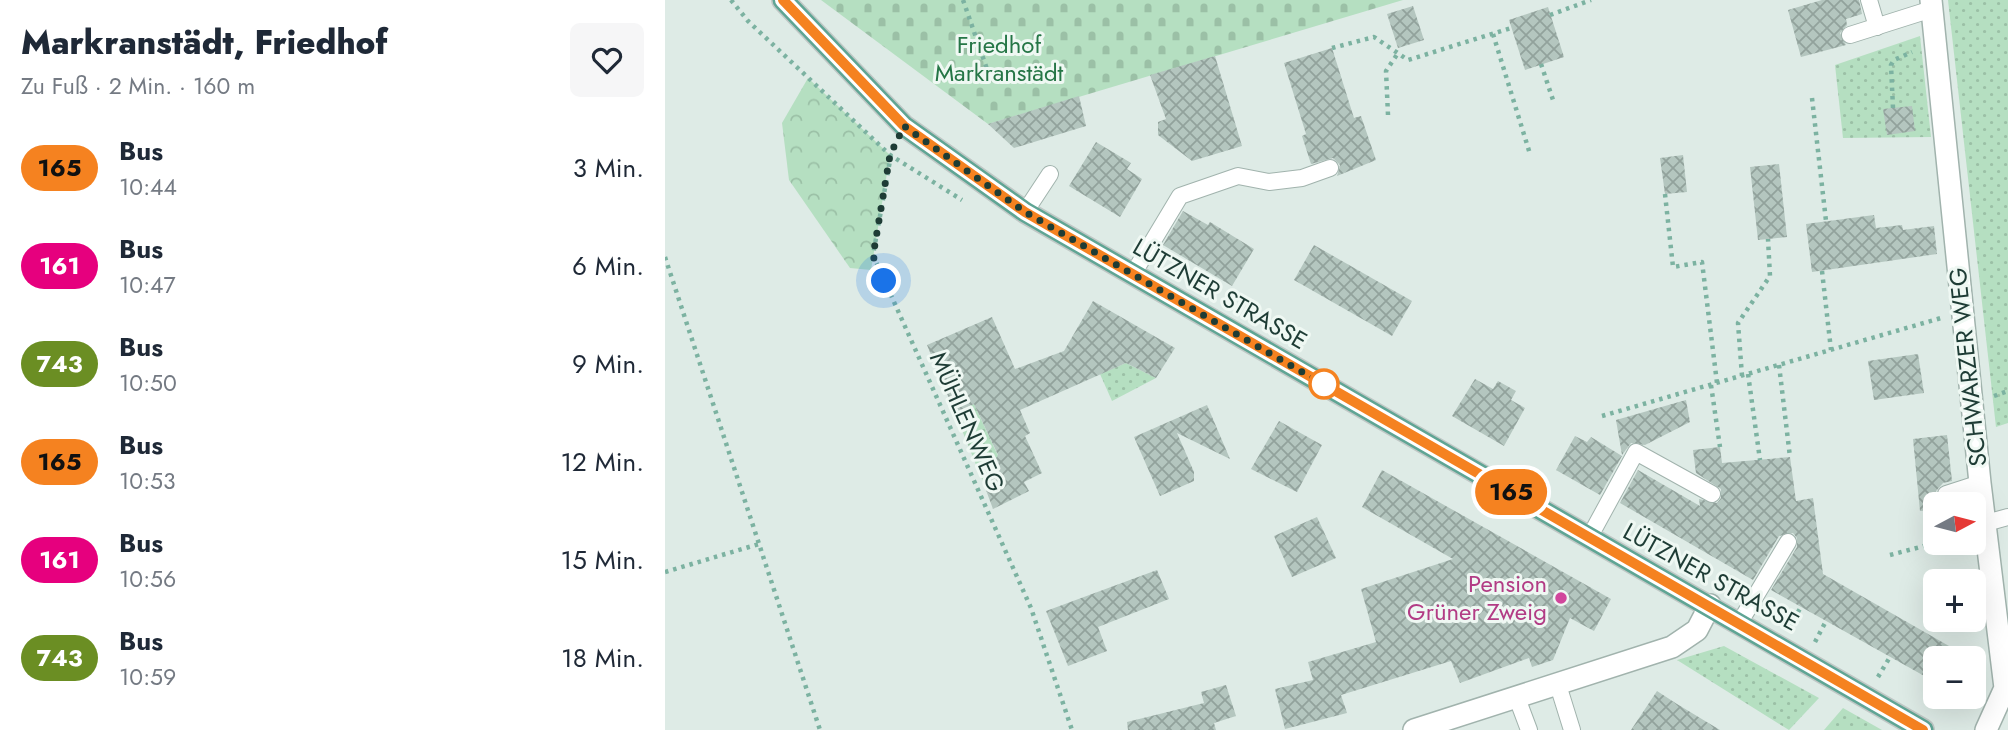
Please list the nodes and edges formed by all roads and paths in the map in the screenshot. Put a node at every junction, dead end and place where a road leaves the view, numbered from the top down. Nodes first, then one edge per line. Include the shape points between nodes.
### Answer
1 (783, 0) edge
2 (963, 0) edge
3 (1591, 0) edge
4 (1869, 0) edge
5 (1932, 4) edge
6 (1550, 15) dead end
7 (1877, 27) junction
8 (1511, 28) dead end
9 (1493, 34) junction
10 (1850, 35) dead end
11 (1332, 48) dead end
12 (1937, 48) junction
13 (1398, 53) junction
14 (1541, 64) dead end
15 (988, 72) dead end
16 (1812, 98) dead end
17 (1553, 100) dead end
18 (1893, 108) dead end
19 (1388, 115) dead end
20 (904, 126) junction
21 (1530, 154) dead end
22 (1330, 168) dead end
23 (1050, 174) dead end
24 (1665, 194) dead end
25 (1025, 212) junction
26 (1826, 221) dead end
27 (1768, 239) dead end
28 (665, 257) edge
29 (1822, 271) dead end
30 (1133, 274) junction
31 (1962, 312) junction
32 (1831, 350) junction
33 (1779, 365) junction
34 (1745, 375) junction
35 (1714, 384) junction
36 (1602, 416) dead end
37 (1720, 447) dead end
38 (1790, 457) dead end
39 (1760, 460) dead end
40 (1980, 483) junction
41 (1952, 492) edge
42 (1981, 492) edge
43 (1712, 494) dead end
44 (2008, 517) edge
45 (1986, 523) edge
46 (1589, 538) junction
47 (1788, 542) dead end
48 (759, 544) junction
49 (1923, 546) edge
50 (1890, 555) dead end
51 (665, 572) edge
52 (1986, 604) edge
53 (1710, 606) junction
54 (1740, 622) junction
55 (1558, 685) junction
56 (1517, 698) junction
57 (820, 730) edge
58 (1072, 730) edge
59 (1414, 730) edge
60 (1529, 730) edge
61 (1572, 730) edge
62 (1923, 730) edge
63 (1986, 730) edge

1 - 20 main road, LÜTZNER STRASSE
2 - 15 path
3 - 6 path
4 - 7 lane
5 - 7 lane
5 - 12 street, SCHWARZER WEG
7 - 10 lane
8 - 9 path
9 - 13 path via 1408,60
9 - 21 path
11 - 13 path via 1374,37
12 - 18 path via 1894,60 1890,74
12 - 31 street, SCHWARZER WEG
13 - 19 path via 1386,71
14 - 17 path
16 - 26 path
20 - 25 main road, LÜTZNER STRASSE
20 - 58 path, MÜHLENWEG via 890,155 873,256 1031,608
22 - 30 lane via 1269,182 1238,176 1179,195
23 - 25 lane
24 - 35 path via 1674,267 1702,262
25 - 30 main road, LÜTZNER STRASSE
27 - 34 path via 1770,276 1738,323
28 - 48 path
29 - 32 path
30 - 46 main road, LÜTZNER STRASSE
31 - 32 path
31 - 40 street, SCHWARZER WEG
32 - 33 path
33 - 34 path
33 - 38 path
34 - 35 path
34 - 39 path
35 - 36 path
35 - 37 path
40 - 41 lane
40 - 42 street, SCHWARZER WEG
43 - 46 lane via 1636,452
44 - 45 lane
46 - 53 main road, LÜTZNER STRASSE
47 - 54 lane
48 - 51 path
48 - 57 path
49 - 50 path
52 - 63 street, SCHWARZER WEG via 2004,688
53 - 54 main road, LÜTZNER STRASSE
53 - 55 street via 1697,630 1672,647
54 - 62 main road, LÜTZNER STRASSE
55 - 56 street
55 - 61 lane
56 - 59 street
56 - 60 lane

